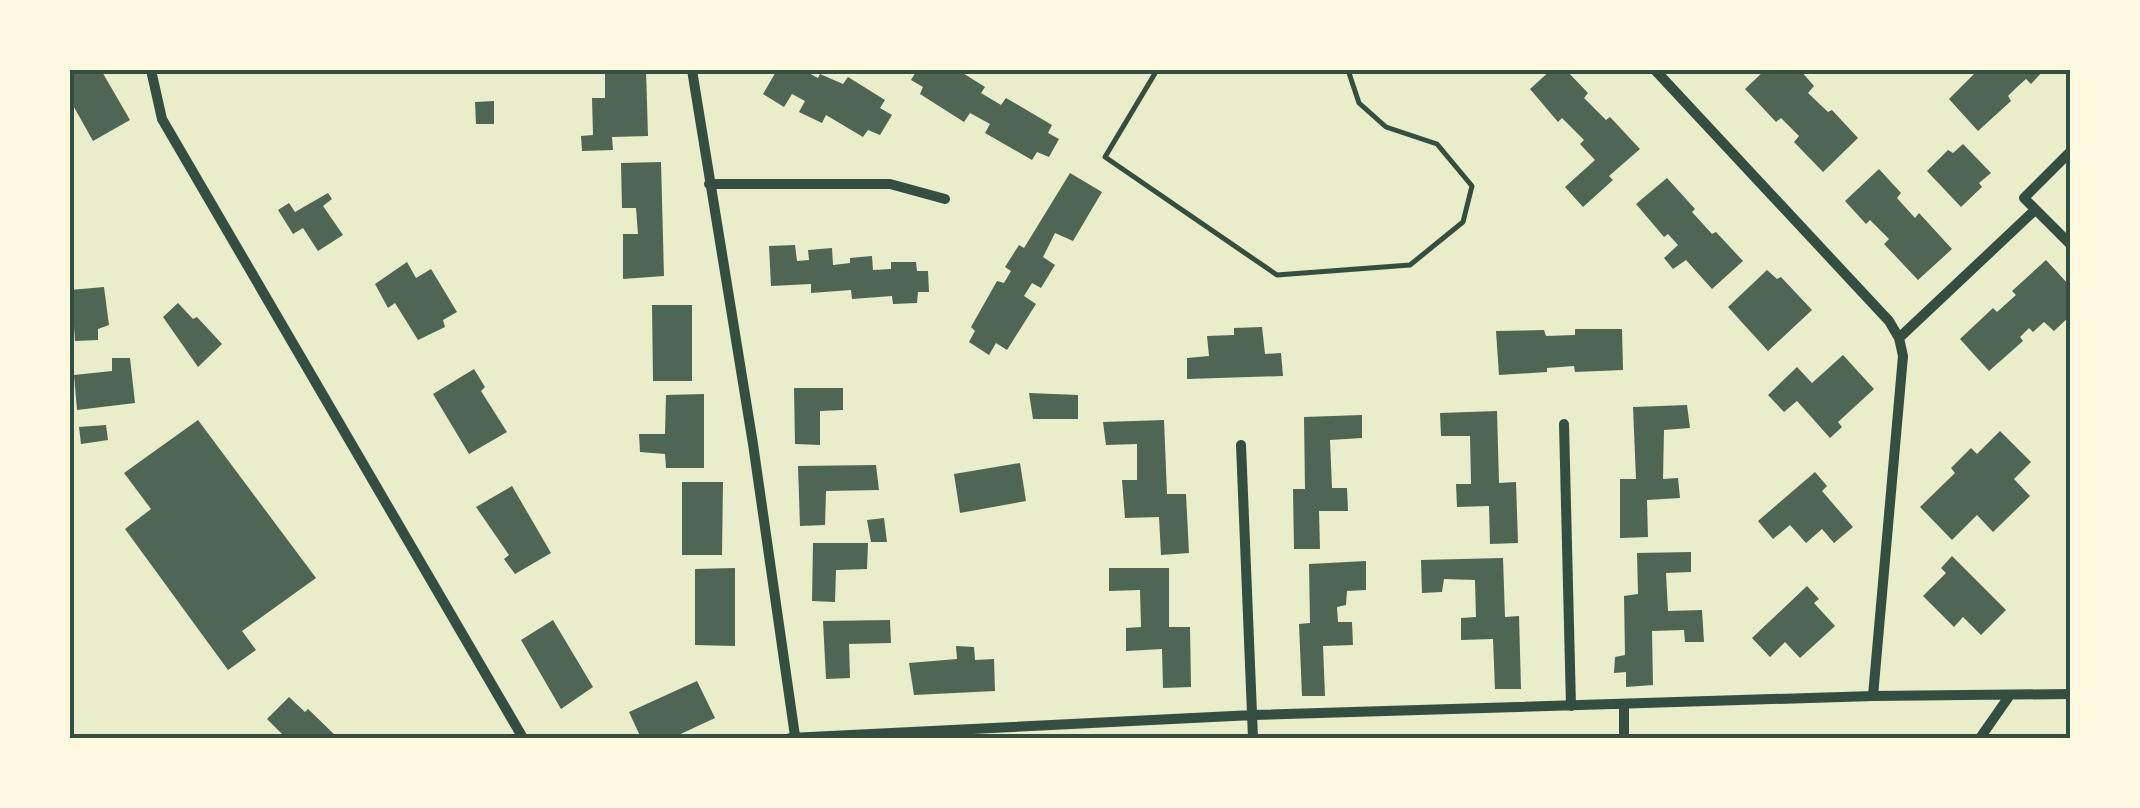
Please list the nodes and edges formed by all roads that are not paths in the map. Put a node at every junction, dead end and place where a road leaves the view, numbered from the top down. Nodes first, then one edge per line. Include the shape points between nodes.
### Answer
1 (151, 70) edge
2 (692, 70) edge
3 (1654, 70) edge
4 (2070, 152) edge
5 (710, 184) junction
6 (945, 199) dead end
7 (2035, 210) junction
8 (2070, 244) edge
9 (1899, 338) junction
10 (1564, 424) dead end
11 (1241, 445) dead end
12 (2010, 694) junction
13 (2070, 694) edge
14 (1873, 696) junction
15 (1624, 704) junction
16 (1571, 706) junction
17 (1252, 716) junction
18 (1003, 733) edge
19 (793, 737) edge
20 (523, 738) edge
21 (1253, 738) edge
22 (1624, 738) edge
23 (1980, 738) edge

1 - 20 street via 162,119
2 - 5 street
3 - 9 street
4 - 7 street via 2024,198
5 - 6 street via 890,184
5 - 19 street
7 - 8 street
7 - 9 street
9 - 14 street via 1901,409
10 - 16 street
11 - 17 street
12 - 13 street
12 - 14 street
12 - 23 street
14 - 15 street
15 - 16 street
15 - 22 street
16 - 17 street
17 - 18 street
17 - 21 street
18 - 19 street

